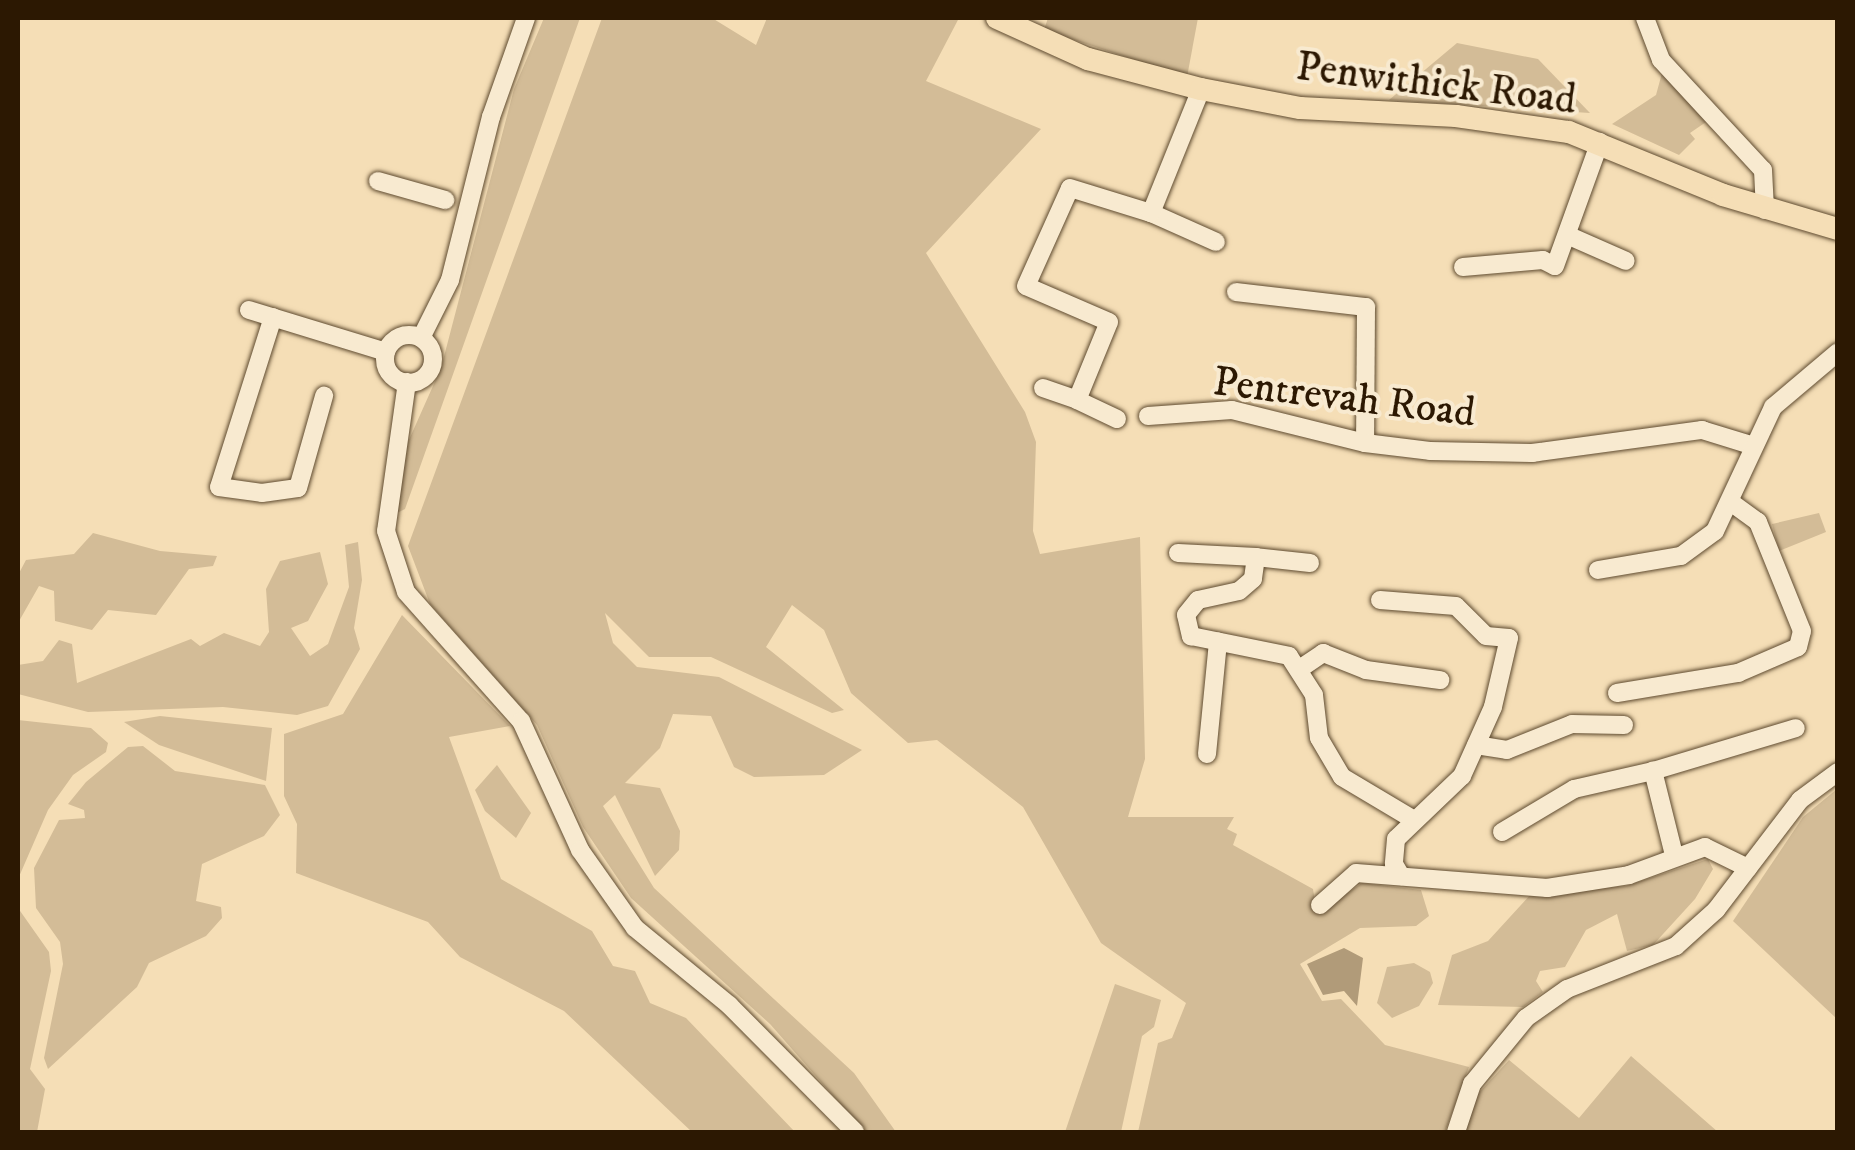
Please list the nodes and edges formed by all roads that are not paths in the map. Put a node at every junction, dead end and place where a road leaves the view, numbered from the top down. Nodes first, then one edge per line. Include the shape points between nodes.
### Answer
1 (526, 18) edge
2 (997, 18) edge
3 (1645, 18) edge
4 (1201, 89) junction
5 (1600, 142) junction
6 (378, 181) dead end
7 (445, 200) dead end
8 (1765, 210) junction
9 (1151, 213) junction
10 (1838, 229) edge
11 (1568, 235) junction
12 (1216, 242) dead end
13 (1626, 261) dead end
14 (1463, 267) dead end
15 (1236, 292) dead end
16 (250, 310) dead end
17 (273, 317) junction
18 (420, 338) junction
19 (386, 352) junction
20 (1838, 352) edge
21 (407, 382) junction
22 (1043, 388) dead end
23 (324, 396) dead end
24 (1076, 400) junction
25 (1148, 416) dead end
26 (1117, 419) dead end
27 (1365, 443) junction
28 (1754, 446) junction
29 (1733, 504) junction
30 (1178, 554) dead end
31 (1256, 556) junction
32 (1310, 562) dead end
33 (1598, 570) dead end
34 (1380, 600) dead end
35 (1218, 642) junction
36 (1301, 668) junction
37 (1440, 680) dead end
38 (1616, 692) dead end
39 (1624, 725) dead end
40 (1796, 728) dead end
41 (1476, 745) junction
42 (1206, 754) dead end
43 (1653, 771) junction
44 (1838, 772) edge
45 (1414, 820) junction
46 (1502, 832) dead end
47 (1674, 855) junction
48 (1748, 868) junction
49 (1402, 876) junction
50 (1320, 905) dead end
51 (855, 1132) edge
52 (1456, 1132) edge

1 - 18 street via 490,117 450,280
2 - 4 main road, Penwithick Road via 1132,74
3 - 8 street via 1662,60 1762,170
4 - 5 main road, Penwithick Road via 1300,108 1522,122
4 - 9 street
5 - 8 main road, Penwithick Road
5 - 11 street
6 - 7 street
8 - 10 main road, Penwithick Road
9 - 12 street
9 - 24 street via 1070,188 1026,286 1109,322
11 - 13 street
11 - 14 street via 1555,266 1542,260
15 - 27 street via 1366,307
16 - 17 street
17 - 19 street
17 - 23 street via 219,487 262,493 298,488
18 - 19 street via 400,337
18 - 21 street via 432,355 430,369
19 - 21 street via 389,372
20 - 28 street via 1773,407
21 - 51 street via 386,531 406,592 520,721 580,850 634,928 729,1005
22 - 24 street
24 - 26 street
25 - 27 street, Pentrevah Road via 1232,410
27 - 28 street, Pentrevah Road via 1532,453 1702,430
28 - 29 street
29 - 33 street via 1715,532 1681,556 1635,569
29 - 38 street via 1758,522 1802,631 1798,647 1738,674
30 - 31 street
31 - 32 street
31 - 35 street via 1253,579 1239,590 1198,600 1186,615 1190,636
34 - 41 street via 1456,606 1486,636 1508,638 1493,707
35 - 36 street via 1289,656
35 - 42 street
36 - 37 street via 1324,653 1366,670
36 - 45 street via 1314,695 1319,738 1342,777
39 - 41 street via 1572,724 1508,750
40 - 43 street
41 - 45 street via 1462,776
43 - 46 street via 1559,795
43 - 47 street
44 - 48 street via 1800,800
45 - 49 street via 1396,839 1394,864
47 - 48 street via 1706,847
47 - 49 street via 1628,875 1547,888
48 - 52 street via 1676,946 1567,989 1526,1018 1472,1084
49 - 50 street via 1356,874

